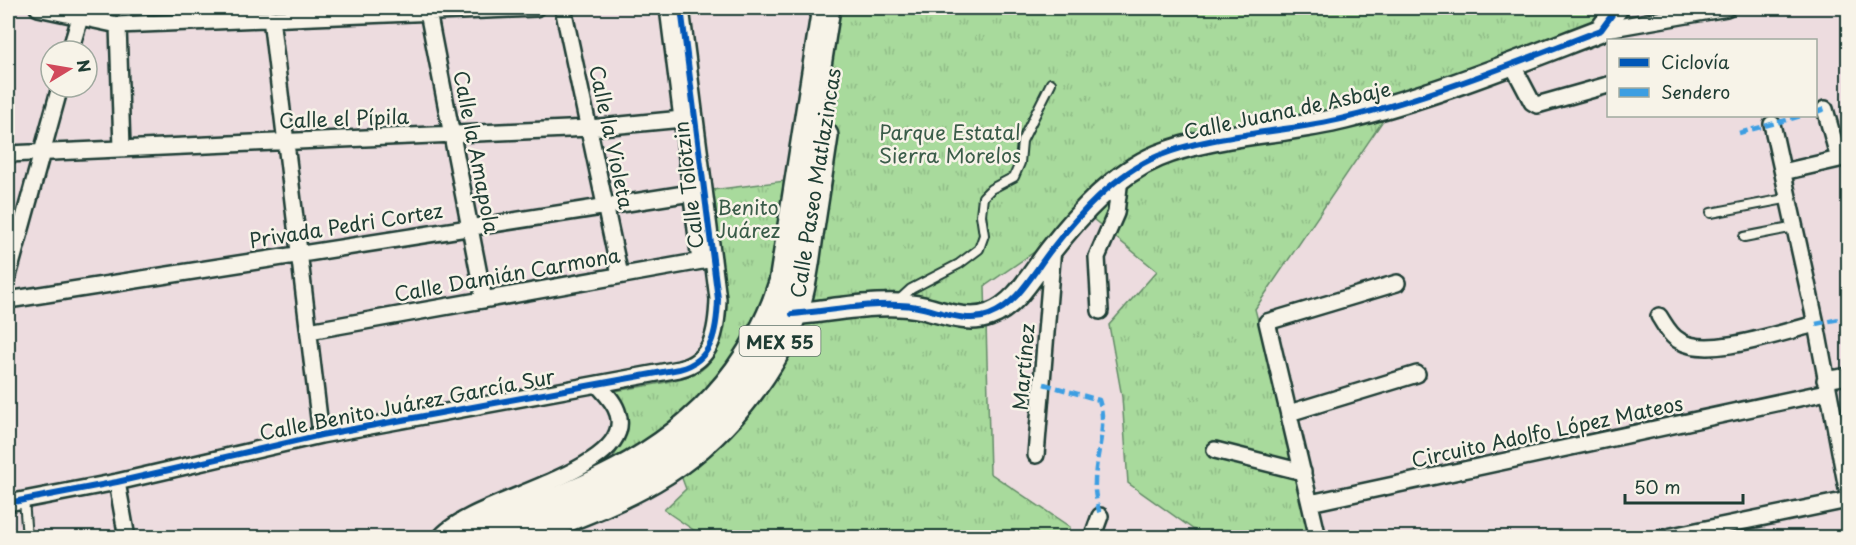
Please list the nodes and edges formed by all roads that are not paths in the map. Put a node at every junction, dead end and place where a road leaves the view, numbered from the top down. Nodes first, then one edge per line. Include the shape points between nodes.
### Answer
1 (38, 8) edge
2 (536, 8) edge
3 (563, 8) edge
4 (668, 8) edge
5 (681, 8) edge
6 (826, 8) edge
7 (843, 8) edge
8 (1617, 8) edge
9 (1727, 8) edge
10 (428, 12) junction
11 (81, 13) edge
12 (271, 18) junction
13 (118, 25) junction
14 (1601, 30) junction
15 (73, 39) edge
16 (1512, 64) junction
17 (1051, 83) dead end
18 (1607, 85) edge
19 (56, 99) edge
20 (1825, 109) dead end
21 (682, 118) junction
22 (1772, 124) dead end
23 (590, 128) junction
24 (452, 135) junction
25 (284, 141) junction
26 (122, 148) junction
27 (41, 152) junction
28 (8, 154) edge
29 (1844, 158) edge
30 (1784, 172) junction
31 (1120, 178) junction
32 (692, 193) junction
33 (1790, 198) junction
34 (605, 206) junction
35 (1711, 213) dead end
36 (1796, 227) junction
37 (470, 228) junction
38 (1744, 237) dead end
39 (1053, 247) junction
40 (298, 253) junction
41 (706, 260) junction
42 (620, 275) junction
43 (8, 276) edge
44 (1397, 283) dead end
45 (8, 300) edge
46 (484, 300) junction
47 (895, 305) junction
48 (1100, 311) dead end
49 (792, 314) junction
50 (1659, 316) dead end
51 (1816, 324) junction
52 (309, 331) junction
53 (704, 357) joint
54 (1417, 374) dead end
55 (1848, 376) edge
56 (597, 384) junction
57 (1826, 386) junction
58 (1289, 413) junction
59 (321, 435) junction
60 (1215, 450) dead end
61 (1036, 454) dead end
62 (1846, 465) edge
63 (1303, 472) junction
64 (117, 482) junction
65 (1848, 494) edge
66 (24, 500) junction
67 (1848, 500) edge
68 (8, 502) edge
69 (1310, 503) junction
70 (1100, 516) dead end
71 (511, 532) edge
72 (27, 537) edge
73 (127, 537) edge
74 (440, 537) edge
75 (464, 537) edge
76 (1092, 537) edge
77 (1318, 537) edge
78 (1662, 537) edge

1 - 11 street
2 - 10 street
3 - 23 street, Calle la Violeta
4 - 21 street, Calle Tolotzin
5 - 41 street, Calle Tolotzin
6 - 71 highway, Calle Paseo Matlazincas / MEX 55 via 783,283 755,348 713,403 664,447
7 - 49 highway, Calle Paseo Matlazincas / MEX 55 via 804,269
8 - 14 street
9 - 14 street
10 - 12 street
10 - 24 street, Calle la Amapola
11 - 13 street
11 - 15 street
12 - 13 street
12 - 25 street
13 - 26 street
14 - 16 street, Calle Juana de Asbaje
16 - 18 street via 1537,105
16 - 31 street, Calle Juana de Asbaje via 1374,111 1189,146 1159,155
17 - 47 lane via 1022,141 1014,177 983,197 984,235 979,249 911,289
19 - 27 street
20 - 29 street
21 - 23 street, Calle el Pípila
21 - 32 street, Calle Tolotzin
22 - 30 street
23 - 24 street, Calle el Pípila
23 - 34 street, Calle la Violeta
24 - 25 street, Calle el Pípila
24 - 37 street, Calle la Amapola
25 - 26 street, Calle el Pípila
25 - 40 street
26 - 27 street, Calle el Pípila
27 - 28 street, Calle el Pípila
27 - 43 street
29 - 30 street
30 - 33 street
31 - 39 street, Calle Juana de Asbaje
31 - 48 street via 1116,213 1097,257
32 - 34 street, Privada Pedri Cortez
32 - 41 street, Calle Tolotzin
33 - 35 lane
33 - 36 street
34 - 37 street, Privada Pedri Cortez
34 - 42 street, Calle la Violeta
36 - 38 lane
36 - 51 street
37 - 40 street, Privada Pedri Cortez
37 - 46 street, Calle la Amapola
39 - 47 street, Calle Juana de Asbaje via 1015,298 991,315 972,318
39 - 61 street, Martínez
40 - 45 street, Privada Pedri Cortez
40 - 52 street
41 - 42 street, Calle Damián Carmona
41 - 53 street, Calle Tolotzin via 718,299 714,336
42 - 46 street, Calle Damián Carmona
44 - 58 street via 1270,320 1267,325
46 - 52 street, Calle Damián Carmona
47 - 49 street, Calle Juana de Asbaje
49 - 71 highway, Calle Paseo Matlazincas / MEX 55 via 770,359 743,399 682,459 628,491
50 - 51 street via 1679,341 1701,347
51 - 57 street
52 - 59 street
53 - 56 street, Calle Benito Juárez García Sur via 690,366
54 - 58 street
55 - 57 street, Circuito Adolfo López Mateos
56 - 59 street, Calle Benito Juárez García Sur
56 - 74 street via 619,415 618,432 610,446 575,469 467,517
57 - 62 street
57 - 69 street, Circuito Adolfo López Mateos
58 - 63 street
59 - 64 street, Calle Benito Juárez García Sur
60 - 63 street
62 - 65 street
63 - 69 street
64 - 66 street, Calle Benito Juárez García Sur
64 - 73 street
66 - 68 street, Calle Benito Juárez García Sur
66 - 72 lane
67 - 78 street
69 - 77 street
70 - 76 street
71 - 75 highway, Calle Paseo Matlazincas / MEX 55

